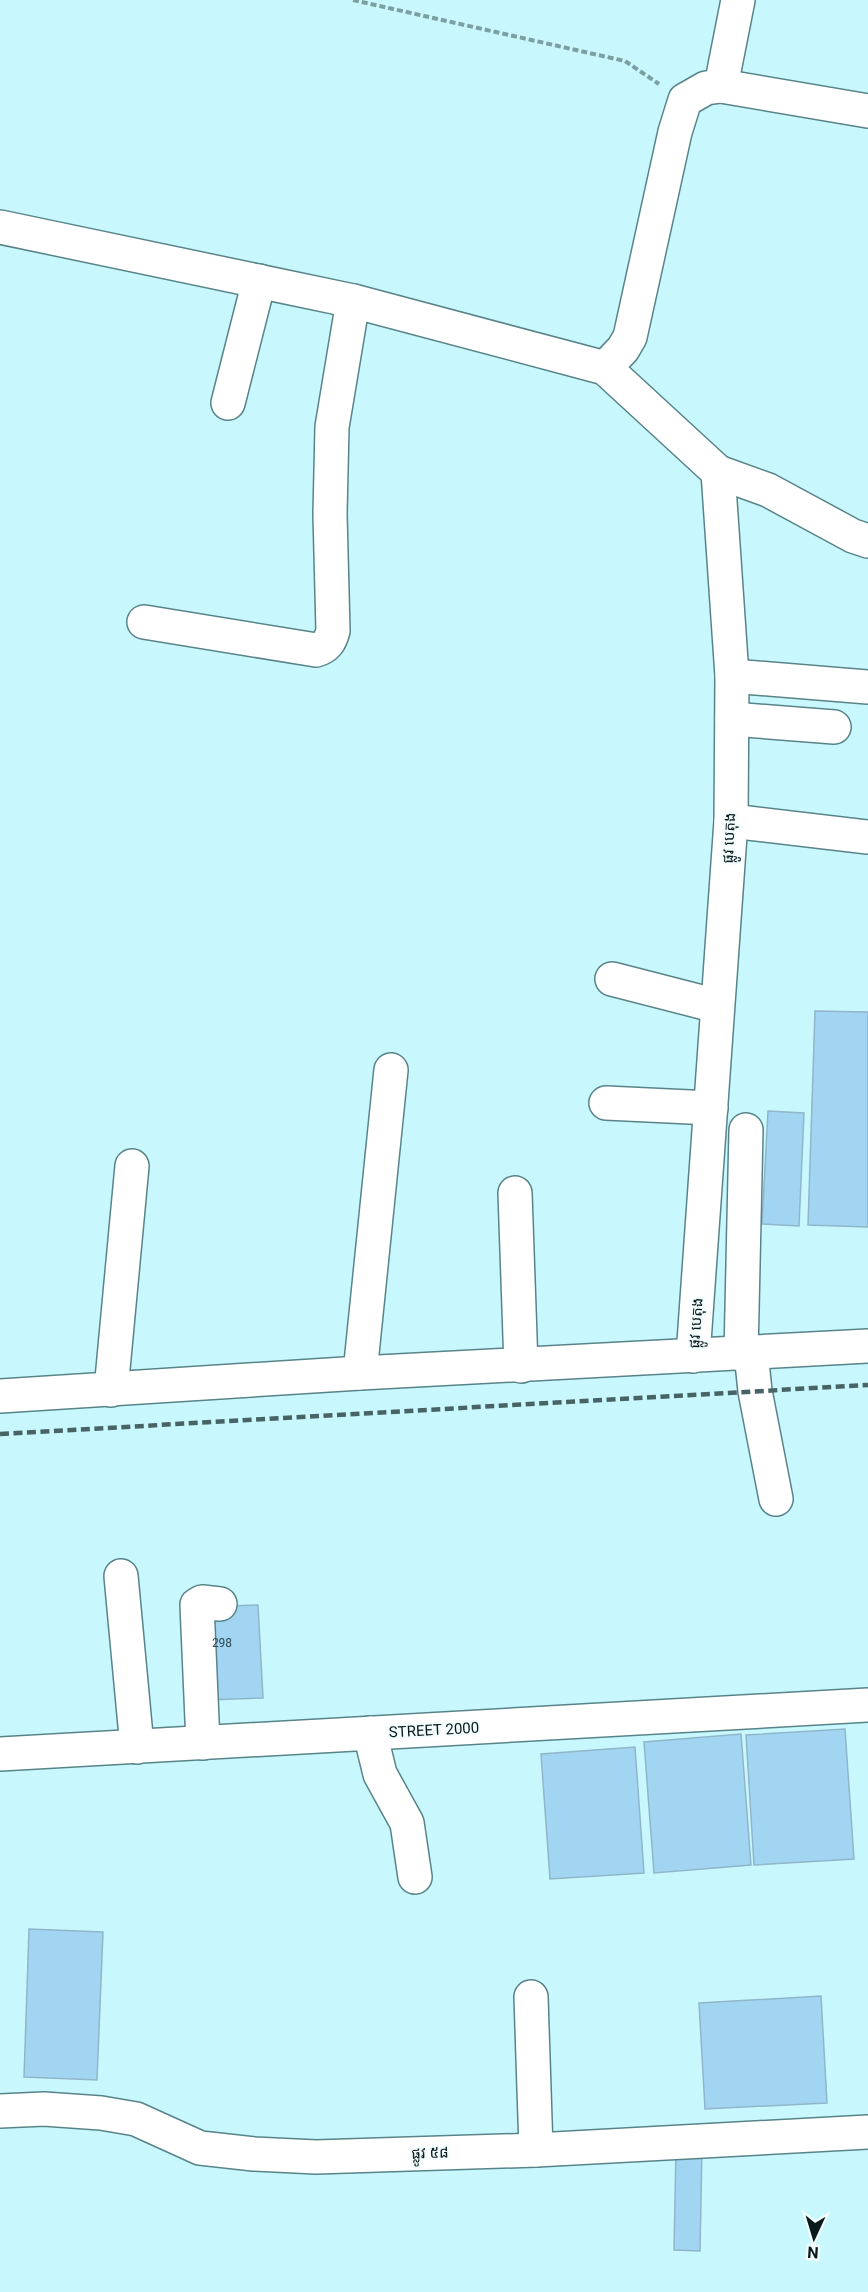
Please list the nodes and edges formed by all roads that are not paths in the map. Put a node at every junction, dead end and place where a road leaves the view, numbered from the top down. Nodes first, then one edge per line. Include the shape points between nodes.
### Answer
1 (738, 0) edge
2 (721, 86) junction
3 (868, 111) edge
4 (0, 227) edge
5 (259, 281) junction
6 (353, 301) junction
7 (605, 368) junction
8 (228, 403) dead end
9 (717, 472) junction
10 (868, 541) edge
11 (144, 622) dead end
12 (732, 676) junction
13 (868, 687) edge
14 (732, 719) junction
15 (834, 727) dead end
16 (731, 821) junction
17 (868, 837) edge
18 (612, 979) dead end
19 (717, 1006) junction
20 (391, 1070) dead end
21 (606, 1103) dead end
22 (711, 1108) junction
23 (746, 1130) dead end
24 (132, 1166) dead end
25 (516, 1193) dead end
26 (868, 1346) edge
27 (746, 1353) junction
28 (693, 1356) junction
29 (521, 1366) junction
30 (360, 1373) junction
31 (111, 1390) junction
32 (0, 1396) edge
33 (776, 1499) dead end
34 (121, 1576) dead end
35 (220, 1604) dead end
36 (868, 1705) edge
37 (370, 1733) junction
38 (203, 1743) junction
39 (137, 1747) junction
40 (0, 1754) edge
41 (416, 1877) dead end
42 (531, 1997) dead end
43 (0, 2111) edge
44 (868, 2133) edge
45 (536, 2150) junction

1 - 2 street
2 - 3 street
2 - 7 street via 706,88 685,100 630,337
4 - 5 street
5 - 6 street
5 - 8 street
6 - 7 street
6 - 11 street via 332,427 330,641 316,650
7 - 9 street
9 - 10 street via 768,490
9 - 12 street, ផ្លូវ បេតុង
12 - 13 street
12 - 14 street, ផ្លូវ បេតុង
14 - 15 street
14 - 16 street, ផ្លូវ បេតុង
16 - 17 street
16 - 19 street, ផ្លូវ បេតុង
18 - 19 street
19 - 22 street, ផ្លូវ បេតុង
20 - 30 street
21 - 22 street
22 - 28 street, ផ្លូវ បេតុង
23 - 27 street
24 - 31 street
25 - 29 street
26 - 27 street
27 - 28 street
27 - 33 street
28 - 29 street
29 - 30 street
30 - 31 street
31 - 32 street
34 - 39 street
35 - 38 street via 197,1605
36 - 37 street, STREET 2000
37 - 38 street, STREET 2000
37 - 41 street via 380,1774 407,1823
38 - 39 street, STREET 2000
39 - 40 street, STREET 2000
42 - 45 street
43 - 45 street, ផ្លូវ ៥៨ via 44,2109 136,2118 200,2148 254,2154 316,2157
44 - 45 street, ផ្លូវ ៥៨

